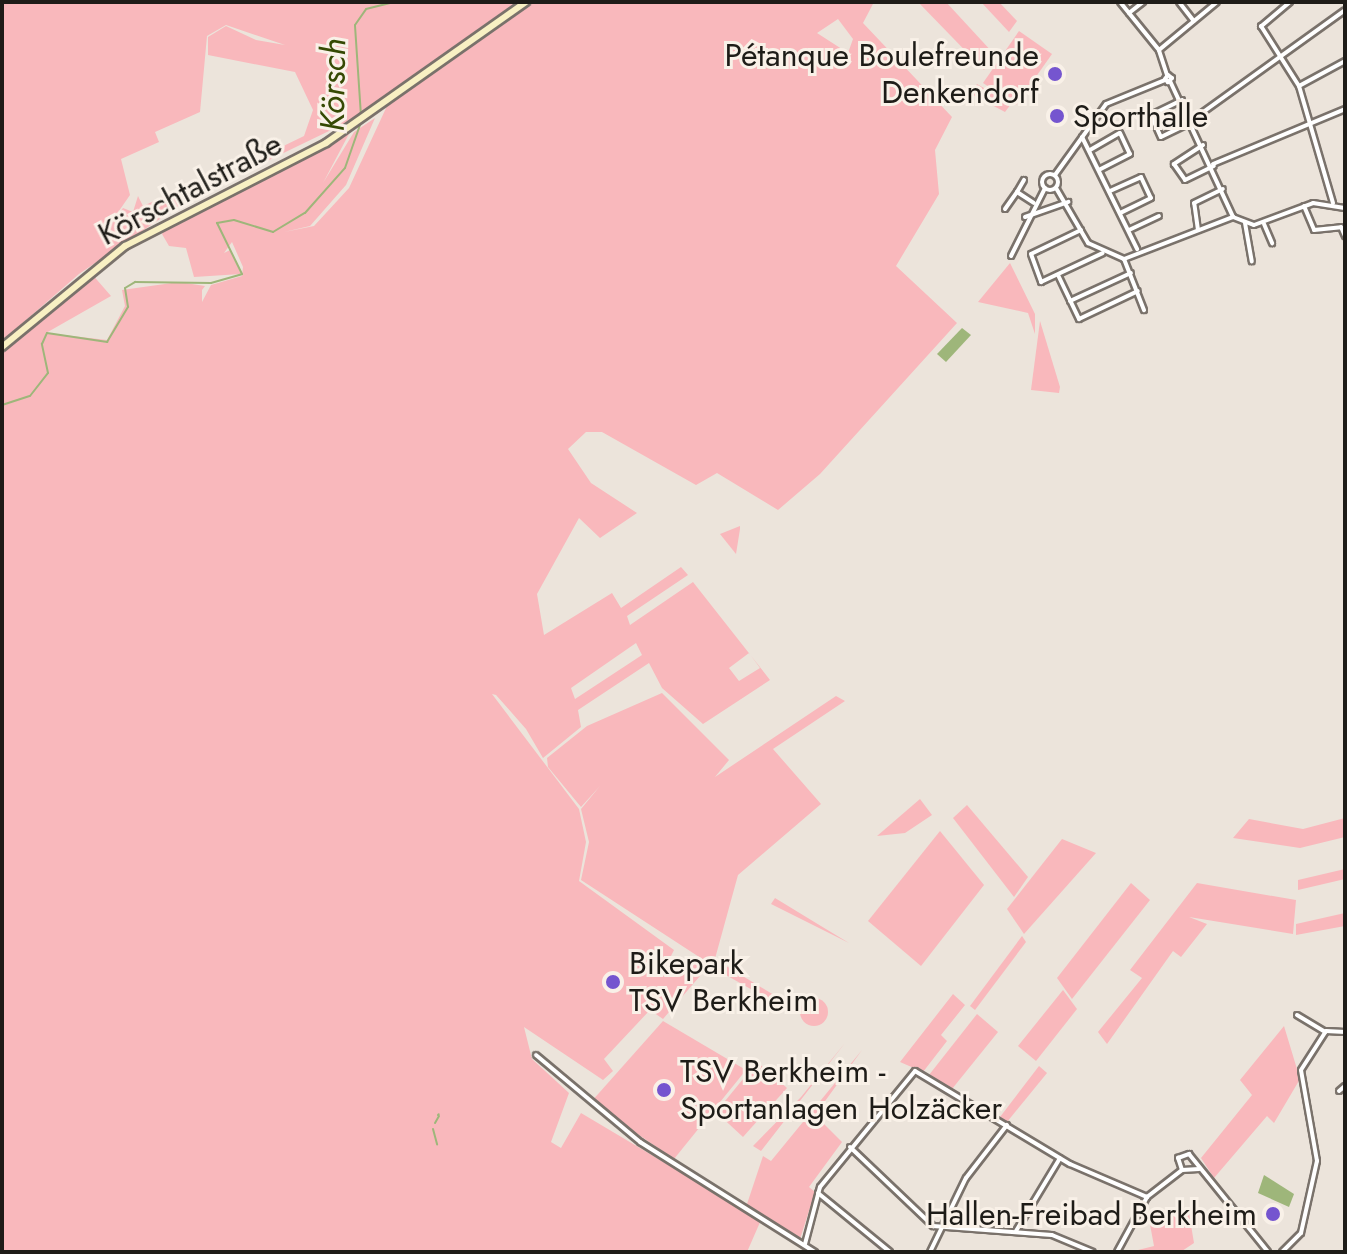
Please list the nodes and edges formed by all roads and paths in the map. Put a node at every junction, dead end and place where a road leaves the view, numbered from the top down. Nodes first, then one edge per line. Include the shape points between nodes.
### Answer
1 (526, 2) edge
2 (1120, 2) edge
3 (1143, 2) edge
4 (1179, 2) edge
5 (1217, 2) edge
6 (1290, 2) edge
7 (1345, 10) edge
8 (1129, 13) junction
9 (1194, 21) junction
10 (1159, 50) junction
11 (1282, 55) junction
12 (1345, 61) edge
13 (1167, 79) junction
14 (1299, 86) junction
15 (1182, 100) junction
16 (1345, 109) edge
17 (1192, 121) junction
18 (1312, 123) junction
19 (1082, 135) junction
20 (1203, 145) junction
21 (1090, 150) junction
22 (1213, 165) junction
23 (1100, 169) junction
24 (1055, 175) junction
25 (1024, 180) dead end
26 (1045, 188) junction
27 (1056, 188) junction
28 (1223, 189) junction
29 (1110, 191) junction
30 (1017, 192) junction
31 (1068, 202) junction
32 (1034, 203) junction
33 (1333, 203) junction
34 (1304, 206) junction
35 (1345, 208) edge
36 (1005, 209) dead end
37 (1120, 213) junction
38 (1159, 216) dead end
39 (1025, 217) junction
40 (1233, 217) junction
41 (1245, 223) junction
42 (1264, 224) junction
43 (1081, 230) junction
44 (1129, 230) junction
45 (1198, 230) junction
46 (1345, 236) edge
47 (1272, 243) dead end
48 (1137, 249) junction
49 (1103, 253) junction
50 (1011, 256) dead end
51 (1124, 259) junction
52 (1252, 261) dead end
53 (1131, 273) junction
54 (1057, 275) junction
55 (1138, 291) junction
56 (1070, 301) junction
57 (1144, 310) dead end
58 (2, 347) edge
59 (1297, 1015) dead end
60 (1325, 1032) junction
61 (1345, 1032) edge
62 (536, 1055) dead end
63 (1345, 1086) edge
64 (1339, 1091) dead end
65 (1008, 1125) junction
66 (850, 1147) junction
67 (1061, 1158) junction
68 (1182, 1170) junction
69 (1201, 1170) junction
70 (818, 1193) junction
71 (1147, 1197) junction
72 (942, 1228) junction
73 (1016, 1231) junction
74 (805, 1244) junction
75 (815, 1252) edge
76 (890, 1252) edge
77 (930, 1252) edge
78 (1093, 1252) edge
79 (1117, 1252) edge
80 (1268, 1252) edge
81 (1282, 1252) edge

1 - 58 main road, Körschtalstraße via 352,128 125,246
2 - 8 street
3 - 8 street
4 - 9 street
5 - 9 street
6 - 11 street via 1261,26
7 - 11 street
8 - 10 street
9 - 10 street
10 - 13 street
11 - 14 street
11 - 17 street
12 - 14 street
13 - 15 street
13 - 19 street via 1113,98
14 - 18 street
15 - 17 street
15 - 17 street via 1151,115 1161,137
16 - 18 street
17 - 20 street
18 - 22 street
18 - 33 street
19 - 21 street
19 - 24 street
20 - 22 street
20 - 22 street via 1174,164 1185,180
21 - 23 street
21 - 23 street via 1120,133 1130,154
22 - 28 street
23 - 29 street
24 - 26 street via 1044,177
24 - 27 street
25 - 30 street
26 - 27 street
26 - 32 street
27 - 31 street
28 - 40 street
28 - 45 street via 1194,203
29 - 37 street
29 - 37 street via 1141,177 1151,198
30 - 32 street
30 - 36 street
31 - 39 street
31 - 43 street
32 - 39 street
33 - 34 street
33 - 35 street
34 - 42 street
34 - 46 street via 1314,230 1341,227
37 - 44 street
38 - 44 street
39 - 50 street
40 - 41 street
40 - 45 street
41 - 42 street
41 - 52 street
42 - 47 street
43 - 49 street
43 - 54 street via 1031,254 1041,282
44 - 48 street
45 - 48 street
48 - 51 street
49 - 51 street
49 - 54 street
51 - 53 street
53 - 55 street
53 - 56 street
54 - 56 street
55 - 56 street via 1079,319
55 - 57 street
59 - 60 street
60 - 61 street
60 - 81 street via 1301,1070 1317,1139 1315,1175 1301,1233
62 - 74 street via 640,1142
63 - 64 street
65 - 66 street via 915,1071
65 - 67 street
65 - 72 street via 966,1178
66 - 70 street
66 - 72 street via 922,1219
67 - 71 street via 1113,1187
67 - 73 street
68 - 69 street
68 - 69 street via 1178,1158 1185,1153
68 - 71 street
69 - 80 street
70 - 74 street
70 - 76 street
71 - 79 street
72 - 73 street
72 - 77 street
73 - 78 street via 1065,1237
74 - 75 street

